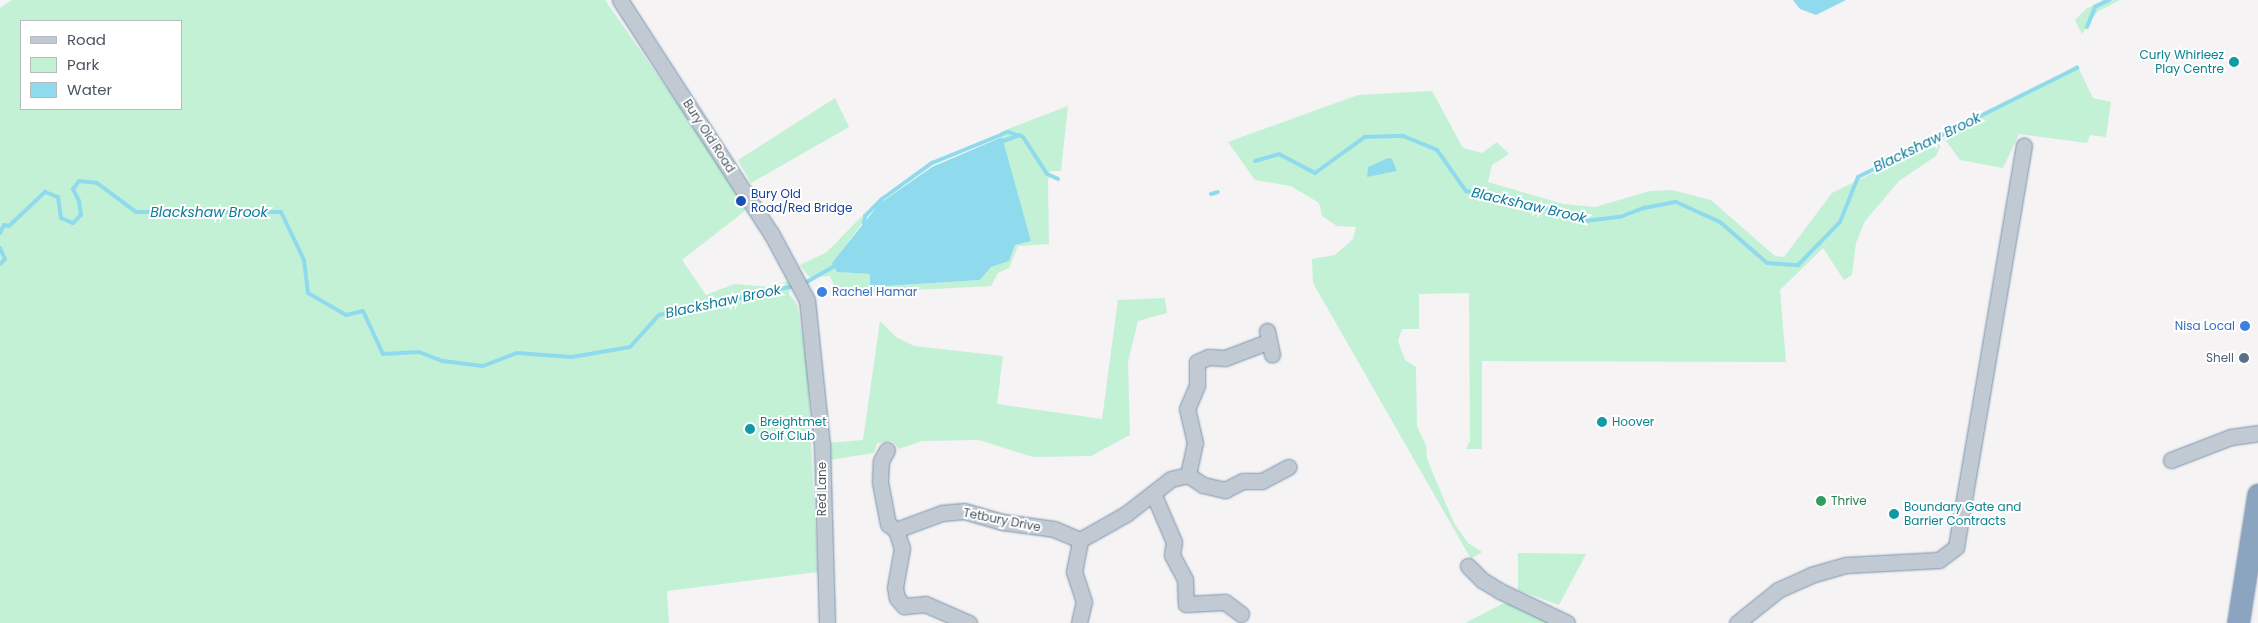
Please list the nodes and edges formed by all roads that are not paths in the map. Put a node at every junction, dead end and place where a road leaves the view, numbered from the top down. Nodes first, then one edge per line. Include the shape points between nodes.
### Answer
1 (620, 0) edge
2 (2024, 146) dead end
3 (806, 297) joint
4 (1269, 343) dead end
5 (2258, 433) edge
6 (887, 450) dead end
7 (2171, 460) dead end
8 (1291, 466) dead end
9 (1188, 475) junction
10 (1153, 493) junction
11 (2258, 495) edge
12 (896, 530) junction
13 (1080, 540) junction
14 (2253, 556) edge
15 (1468, 566) dead end
16 (2244, 576) junction
17 (1244, 613) dead end
18 (972, 620) edge
19 (827, 623) edge
20 (1079, 623) edge
21 (1567, 623) edge
22 (1737, 623) edge
23 (2226, 623) edge
24 (2238, 623) edge

1 - 3 street, Bury Old Road via 795,274
2 - 22 street via 1952,553 1939,560 1857,564 1810,575 1778,590
3 - 19 street, Red Lane via 822,445
4 - 9 street via 1225,358 1208,356 1197,362 1197,386 1187,409 1195,443
5 - 7 street via 2231,437
6 - 12 street via 881,460 880,482 888,524
8 - 9 street via 1262,481 1243,482 1225,490 1203,485
9 - 10 street via 1171,479
10 - 13 street via 1126,514
10 - 17 street via 1174,542 1172,555 1185,579 1184,609 1225,602
11 - 14 highway
12 - 13 street, Tetbury Drive via 942,513 964,511 1004,522 1054,530
12 - 18 street via 902,548 897,598 904,606 925,604
13 - 20 street via 1074,572 1084,602
14 - 16 highway
15 - 21 street via 1500,591
16 - 23 highway
16 - 24 highway

